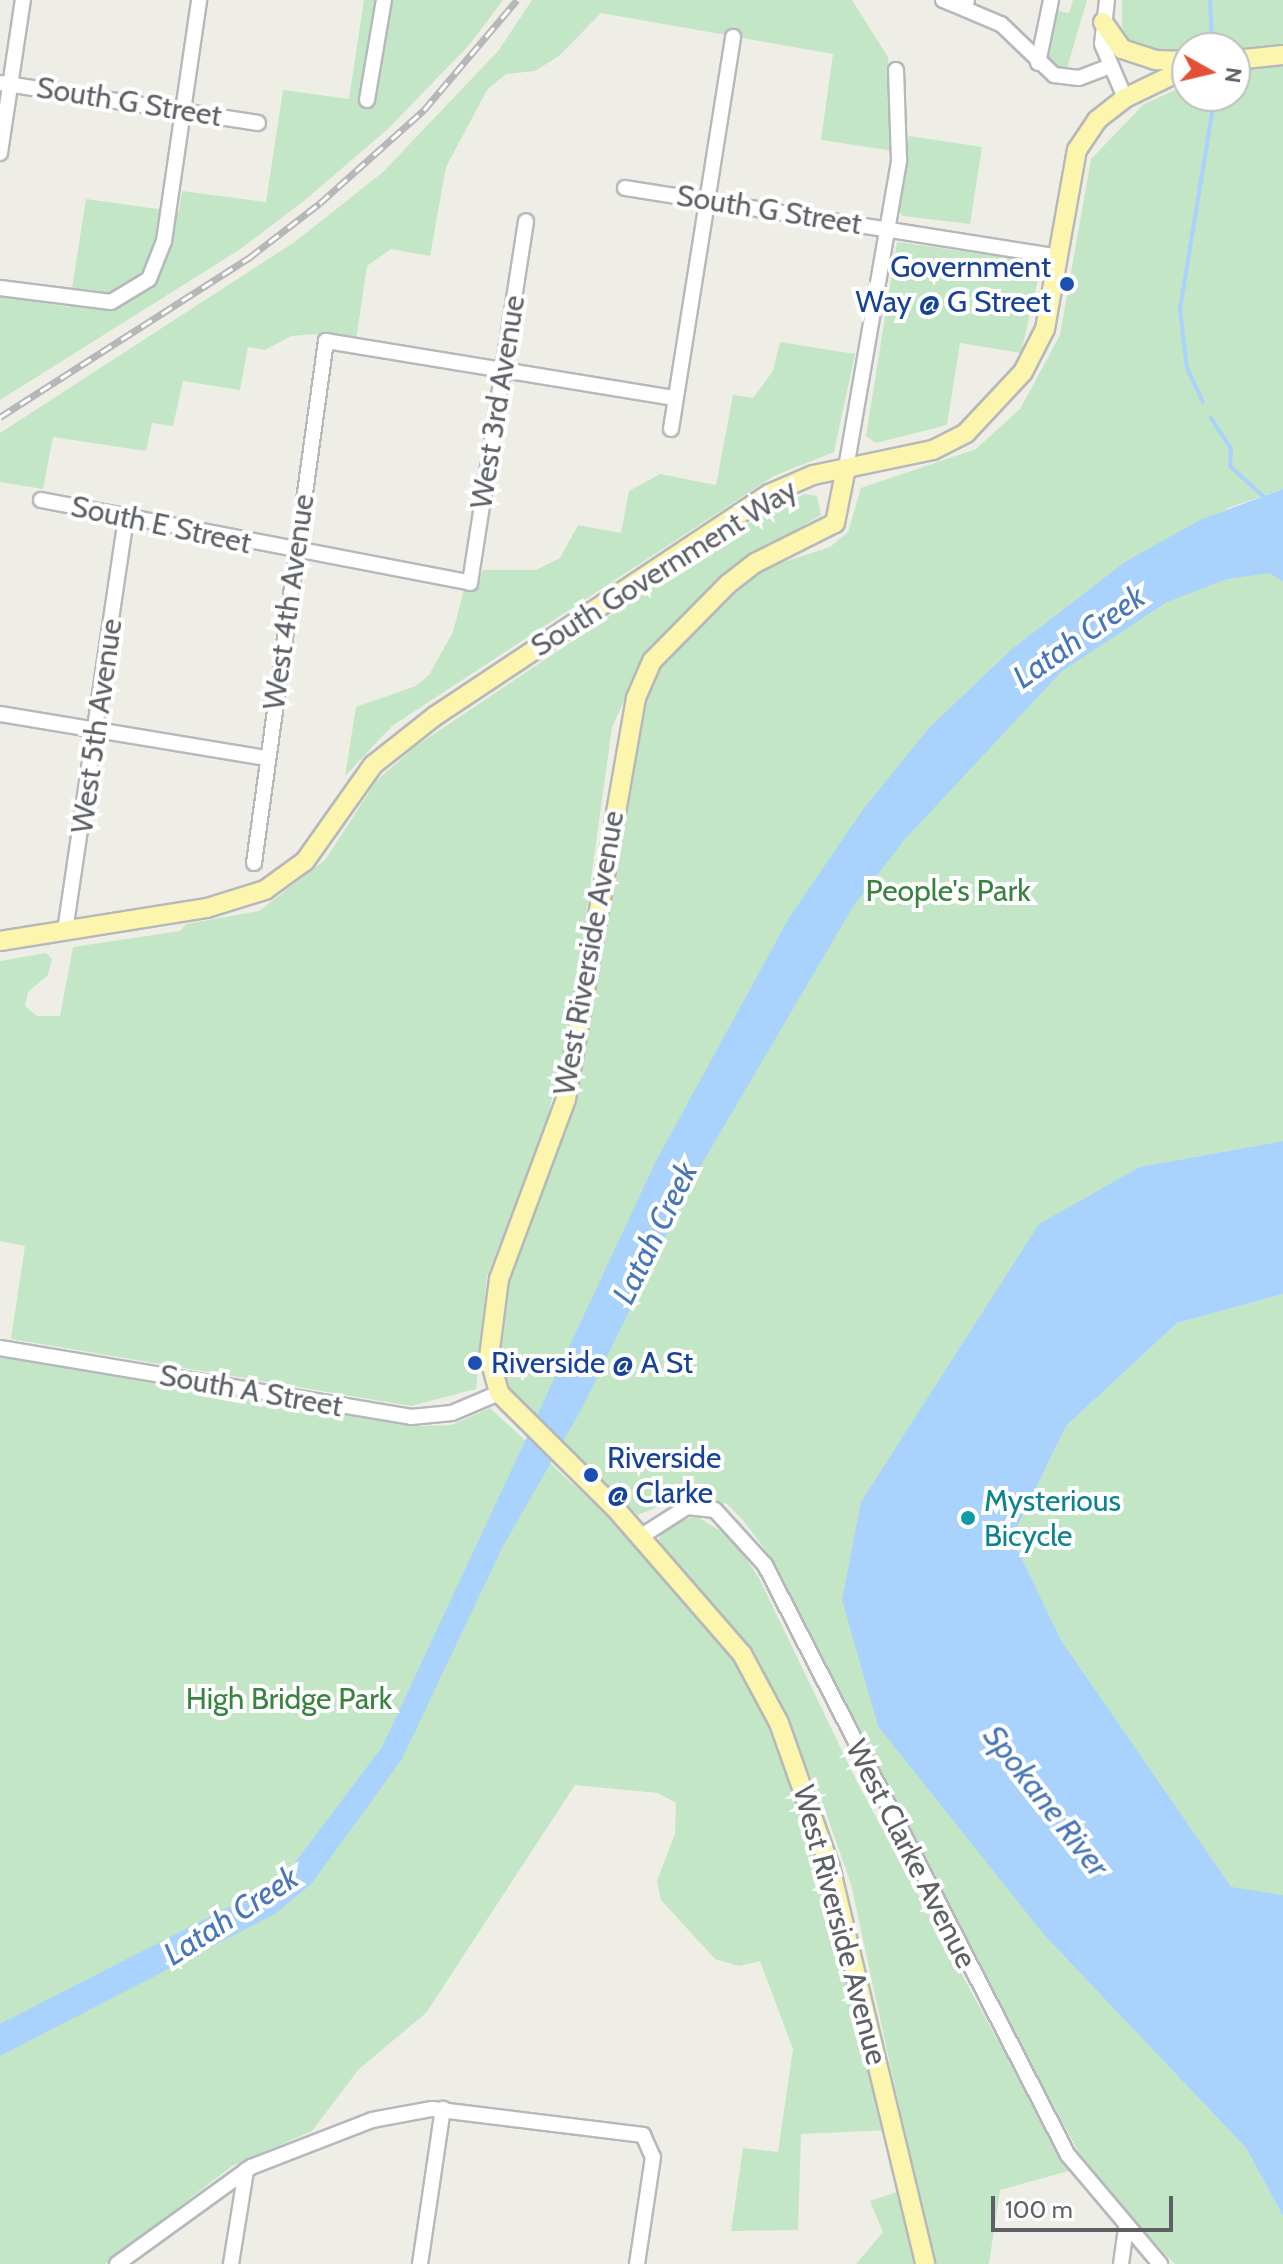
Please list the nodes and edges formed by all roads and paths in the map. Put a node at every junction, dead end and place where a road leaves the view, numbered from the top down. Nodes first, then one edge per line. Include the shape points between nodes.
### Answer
1 (23, 0) edge
2 (199, 0) edge
3 (384, 0) edge
4 (943, 0) edge
5 (1051, 0) edge
6 (1107, 0) edge
7 (966, 5) edge
8 (1103, 22) junction
9 (733, 37) dead end
10 (1283, 55) edge
11 (1251, 58) edge
12 (1171, 60) edge
13 (1038, 63) junction
14 (1110, 66) junction
15 (896, 70) dead end
16 (1171, 76) edge
17 (5, 84) edge
18 (1125, 98) junction
19 (367, 100) dead end
20 (182, 109) junction
21 (258, 123) dead end
22 (0, 153) edge
23 (625, 188) dead end
24 (709, 201) junction
25 (526, 221) dead end
26 (884, 229) junction
27 (1056, 256) junction
28 (0, 288) edge
29 (503, 369) junction
30 (675, 398) junction
31 (671, 429) dead end
32 (846, 468) junction
33 (41, 500) dead end
34 (126, 520) junction
35 (297, 552) junction
36 (470, 583) joint
37 (0, 714) edge
38 (97, 730) junction
39 (267, 758) junction
40 (254, 863) dead end
41 (65, 931) junction
42 (0, 941) edge
43 (0, 1348) edge
44 (499, 1393) junction
45 (640, 1537) junction
46 (443, 2109) junction
47 (246, 2170) junction
48 (1126, 2229) junction
49 (117, 2264) edge
50 (231, 2264) edge
51 (420, 2264) edge
52 (637, 2264) edge
53 (925, 2264) edge
54 (1121, 2264) edge
55 (1160, 2264) edge

1 - 17 street
2 - 20 street
3 - 19 street
4 - 7 street
5 - 13 street
6 - 8 street
7 - 13 street via 1001,24
8 - 12 main road via 1122,49
8 - 14 street
9 - 24 street
10 - 11 main road
13 - 14 street via 1066,79
14 - 18 street
15 - 26 street via 902,128
16 - 18 main road, South Government Way
17 - 20 street, South G Street
17 - 22 street
18 - 27 main road, South Government Way via 1097,120 1077,150
20 - 21 street, South G Street
20 - 28 street via 164,241 158,264 137,288 111,302 83,303
23 - 24 street, South G Street
24 - 26 street, South G Street
24 - 30 street
25 - 29 street, West 3rd Avenue
26 - 27 street, South G Street
26 - 32 street
27 - 32 main road, South Government Way via 1045,329 1023,372 996,406 966,433 933,450
29 - 30 street
29 - 35 street, West 4th Avenue via 326,341
29 - 36 street, West 3rd Avenue
30 - 31 street
32 - 41 main road, South Government Way via 769,494 435,716 373,765 318,846 274,884 207,908
32 - 44 main road, West Riverside Avenue via 835,523 755,563 728,584 652,661 636,698 566,1099 494,1299 489,1357
33 - 34 street, South E Street
34 - 35 street, South E Street
34 - 38 street, West 5th Avenue
35 - 36 street, South E Street
35 - 39 street, West 4th Avenue
37 - 38 street
38 - 39 street
38 - 41 street, West 5th Avenue
39 - 40 street, West 4th Avenue
41 - 42 main road, South Government Way
43 - 44 street, South A Street via 411,1417 452,1413
44 - 45 main road, West Riverside Avenue
45 - 48 street, West Clarke Avenue via 687,1507 715,1510 765,1565 1068,2155
45 - 53 main road, West Riverside Avenue via 742,1654 811,1801
46 - 47 street via 372,2120
46 - 51 street
46 - 52 street via 643,2135 652,2144
47 - 49 street
47 - 50 street
48 - 54 street
48 - 55 street, West Clarke Avenue

